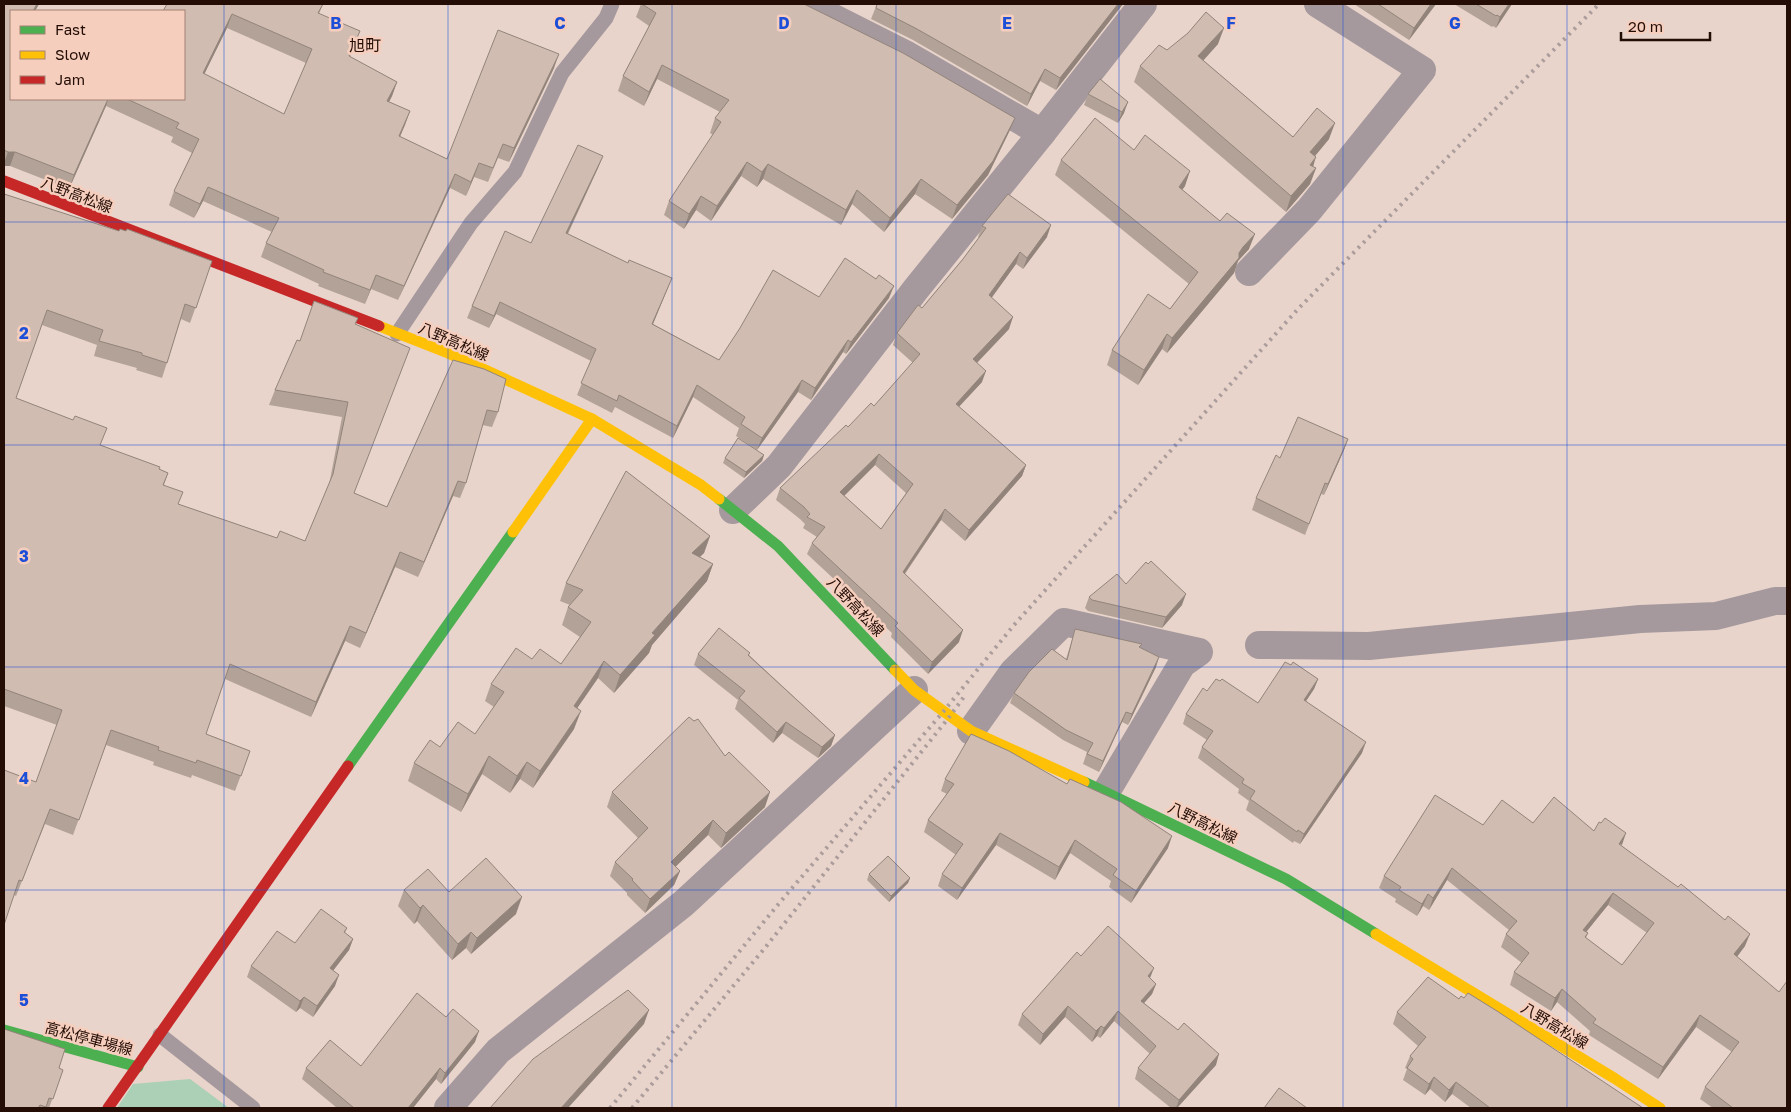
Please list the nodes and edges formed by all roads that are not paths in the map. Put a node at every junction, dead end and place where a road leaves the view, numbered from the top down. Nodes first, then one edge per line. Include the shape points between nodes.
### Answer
1 (612, 4) edge
2 (806, 4) edge
3 (1143, 4) edge
4 (1318, 4) edge
5 (1042, 133) junction
6 (4, 181) edge
7 (1249, 272) dead end
8 (397, 334) junction
9 (592, 419) junction
10 (732, 510) junction
11 (1787, 601) edge
12 (1259, 646) dead end
13 (914, 690) junction
14 (971, 732) junction
15 (1106, 792) junction
16 (4, 1030) edge
17 (160, 1035) junction
18 (138, 1067) junction
19 (108, 1108) edge
20 (253, 1108) edge
21 (448, 1108) edge
22 (1660, 1108) edge

1 - 8 lane via 606,18 562,73 515,172 471,223
2 - 5 street via 905,54
3 - 5 street
4 - 7 street via 1422,70 1309,210
5 - 10 street via 779,466
6 - 8 main road, 八野高松線
8 - 9 main road, 八野高松線
9 - 10 main road, 八野高松線 via 701,485
9 - 17 main road
10 - 13 main road, 八野高松線 via 778,546
11 - 12 street via 1716,616 1640,619 1369,646
13 - 14 main road, 八野高松線
13 - 21 street via 684,903 498,1051
14 - 15 main road, 八野高松線
14 - 15 street via 1013,672 1064,622 1199,652 1182,664
15 - 22 main road, 八野高松線 via 1286,879
16 - 18 main road, 高松停車場線
17 - 18 main road
17 - 20 lane
18 - 19 main road

